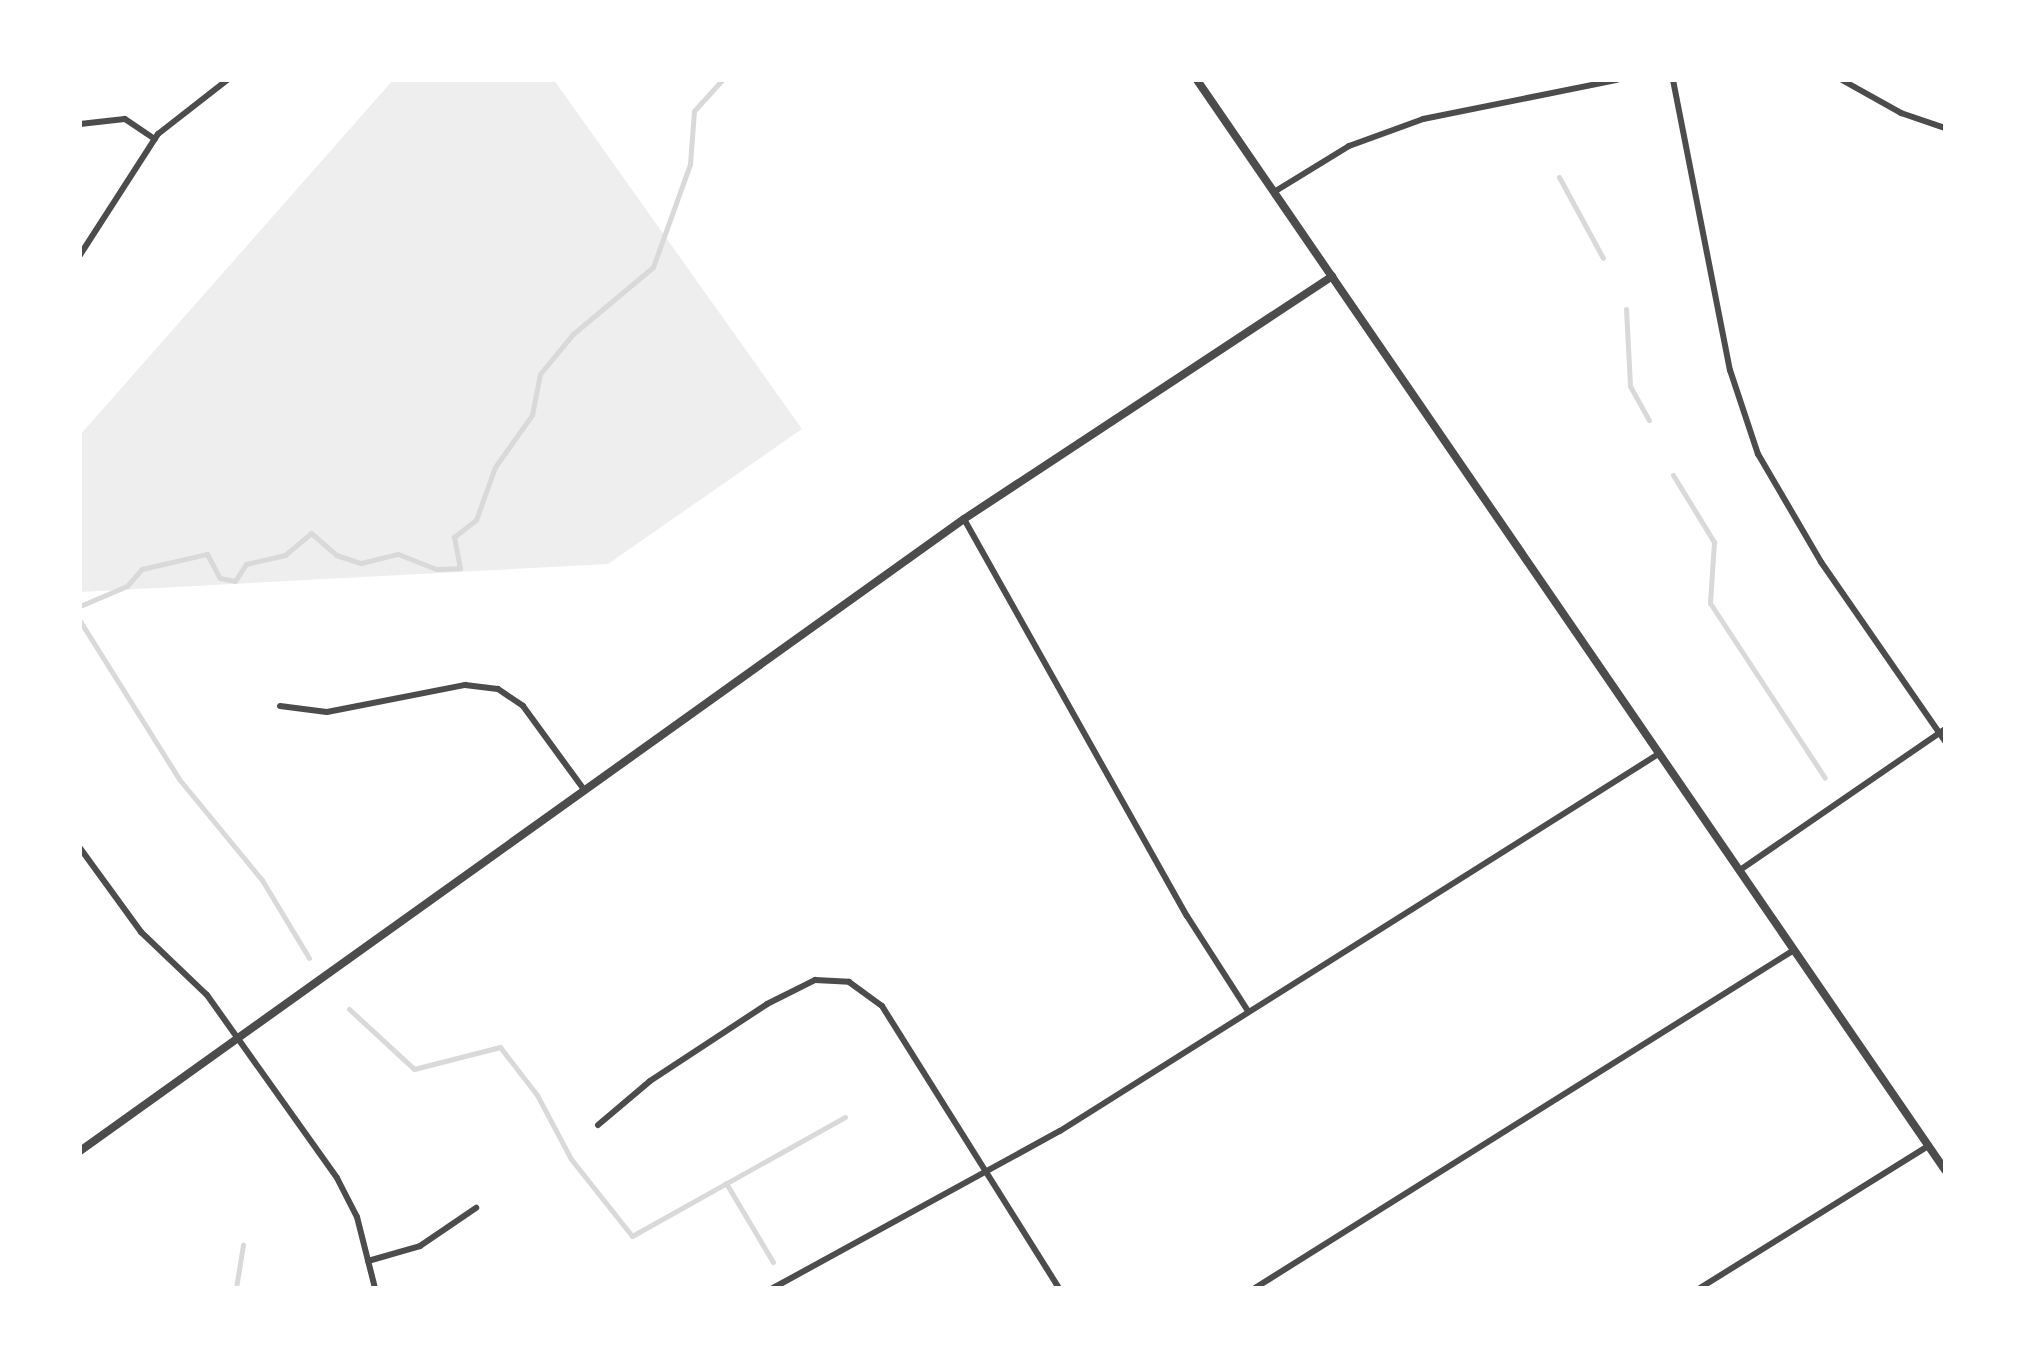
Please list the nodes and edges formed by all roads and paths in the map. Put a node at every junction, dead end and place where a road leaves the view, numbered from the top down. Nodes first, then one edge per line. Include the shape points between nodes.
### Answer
1 (227, 80) edge
2 (1197, 80) edge
3 (1617, 80) edge
4 (1673, 80) edge
5 (1842, 80) edge
6 (80, 124) edge
7 (1945, 128) edge
8 (155, 139) junction
9 (1274, 192) junction
10 (80, 255) edge
11 (1332, 276) junction
12 (964, 519) junction
13 (280, 706) dead end
14 (1942, 731) edge
15 (1945, 742) edge
16 (1660, 753) junction
17 (585, 790) junction
18 (80, 848) edge
19 (1740, 870) junction
20 (1794, 950) junction
21 (1248, 1011) junction
22 (238, 1040) junction
23 (598, 1125) dead end
24 (1928, 1146) junction
25 (80, 1152) edge
26 (1945, 1170) edge
27 (988, 1174) junction
28 (476, 1208) dead end
29 (368, 1261) junction
30 (375, 1288) edge
31 (774, 1288) edge
32 (1059, 1288) edge
33 (1255, 1288) edge
34 (1700, 1288) edge

1 - 8 street
2 - 9 street
3 - 9 street via 1392,129 1349,146
4 - 14 street via 1730,370 1758,454 1821,562
5 - 7 street
6 - 8 street via 125,120
8 - 10 street
9 - 11 street
11 - 12 street
11 - 16 street
12 - 17 street
12 - 21 street
13 - 17 street via 327,712 465,685 498,689 524,706
14 - 15 street
14 - 19 street
16 - 19 street
16 - 21 street
17 - 22 street
18 - 22 street via 119,906 198,985
19 - 20 street
20 - 24 street
20 - 33 street
21 - 27 street
22 - 25 street
22 - 29 street via 337,1178 357,1216
23 - 27 street via 650,1081 767,1004 814,980 849,982 882,1006
24 - 26 street
24 - 34 street
27 - 31 street
27 - 32 street
28 - 29 street via 420,1246
29 - 30 street

